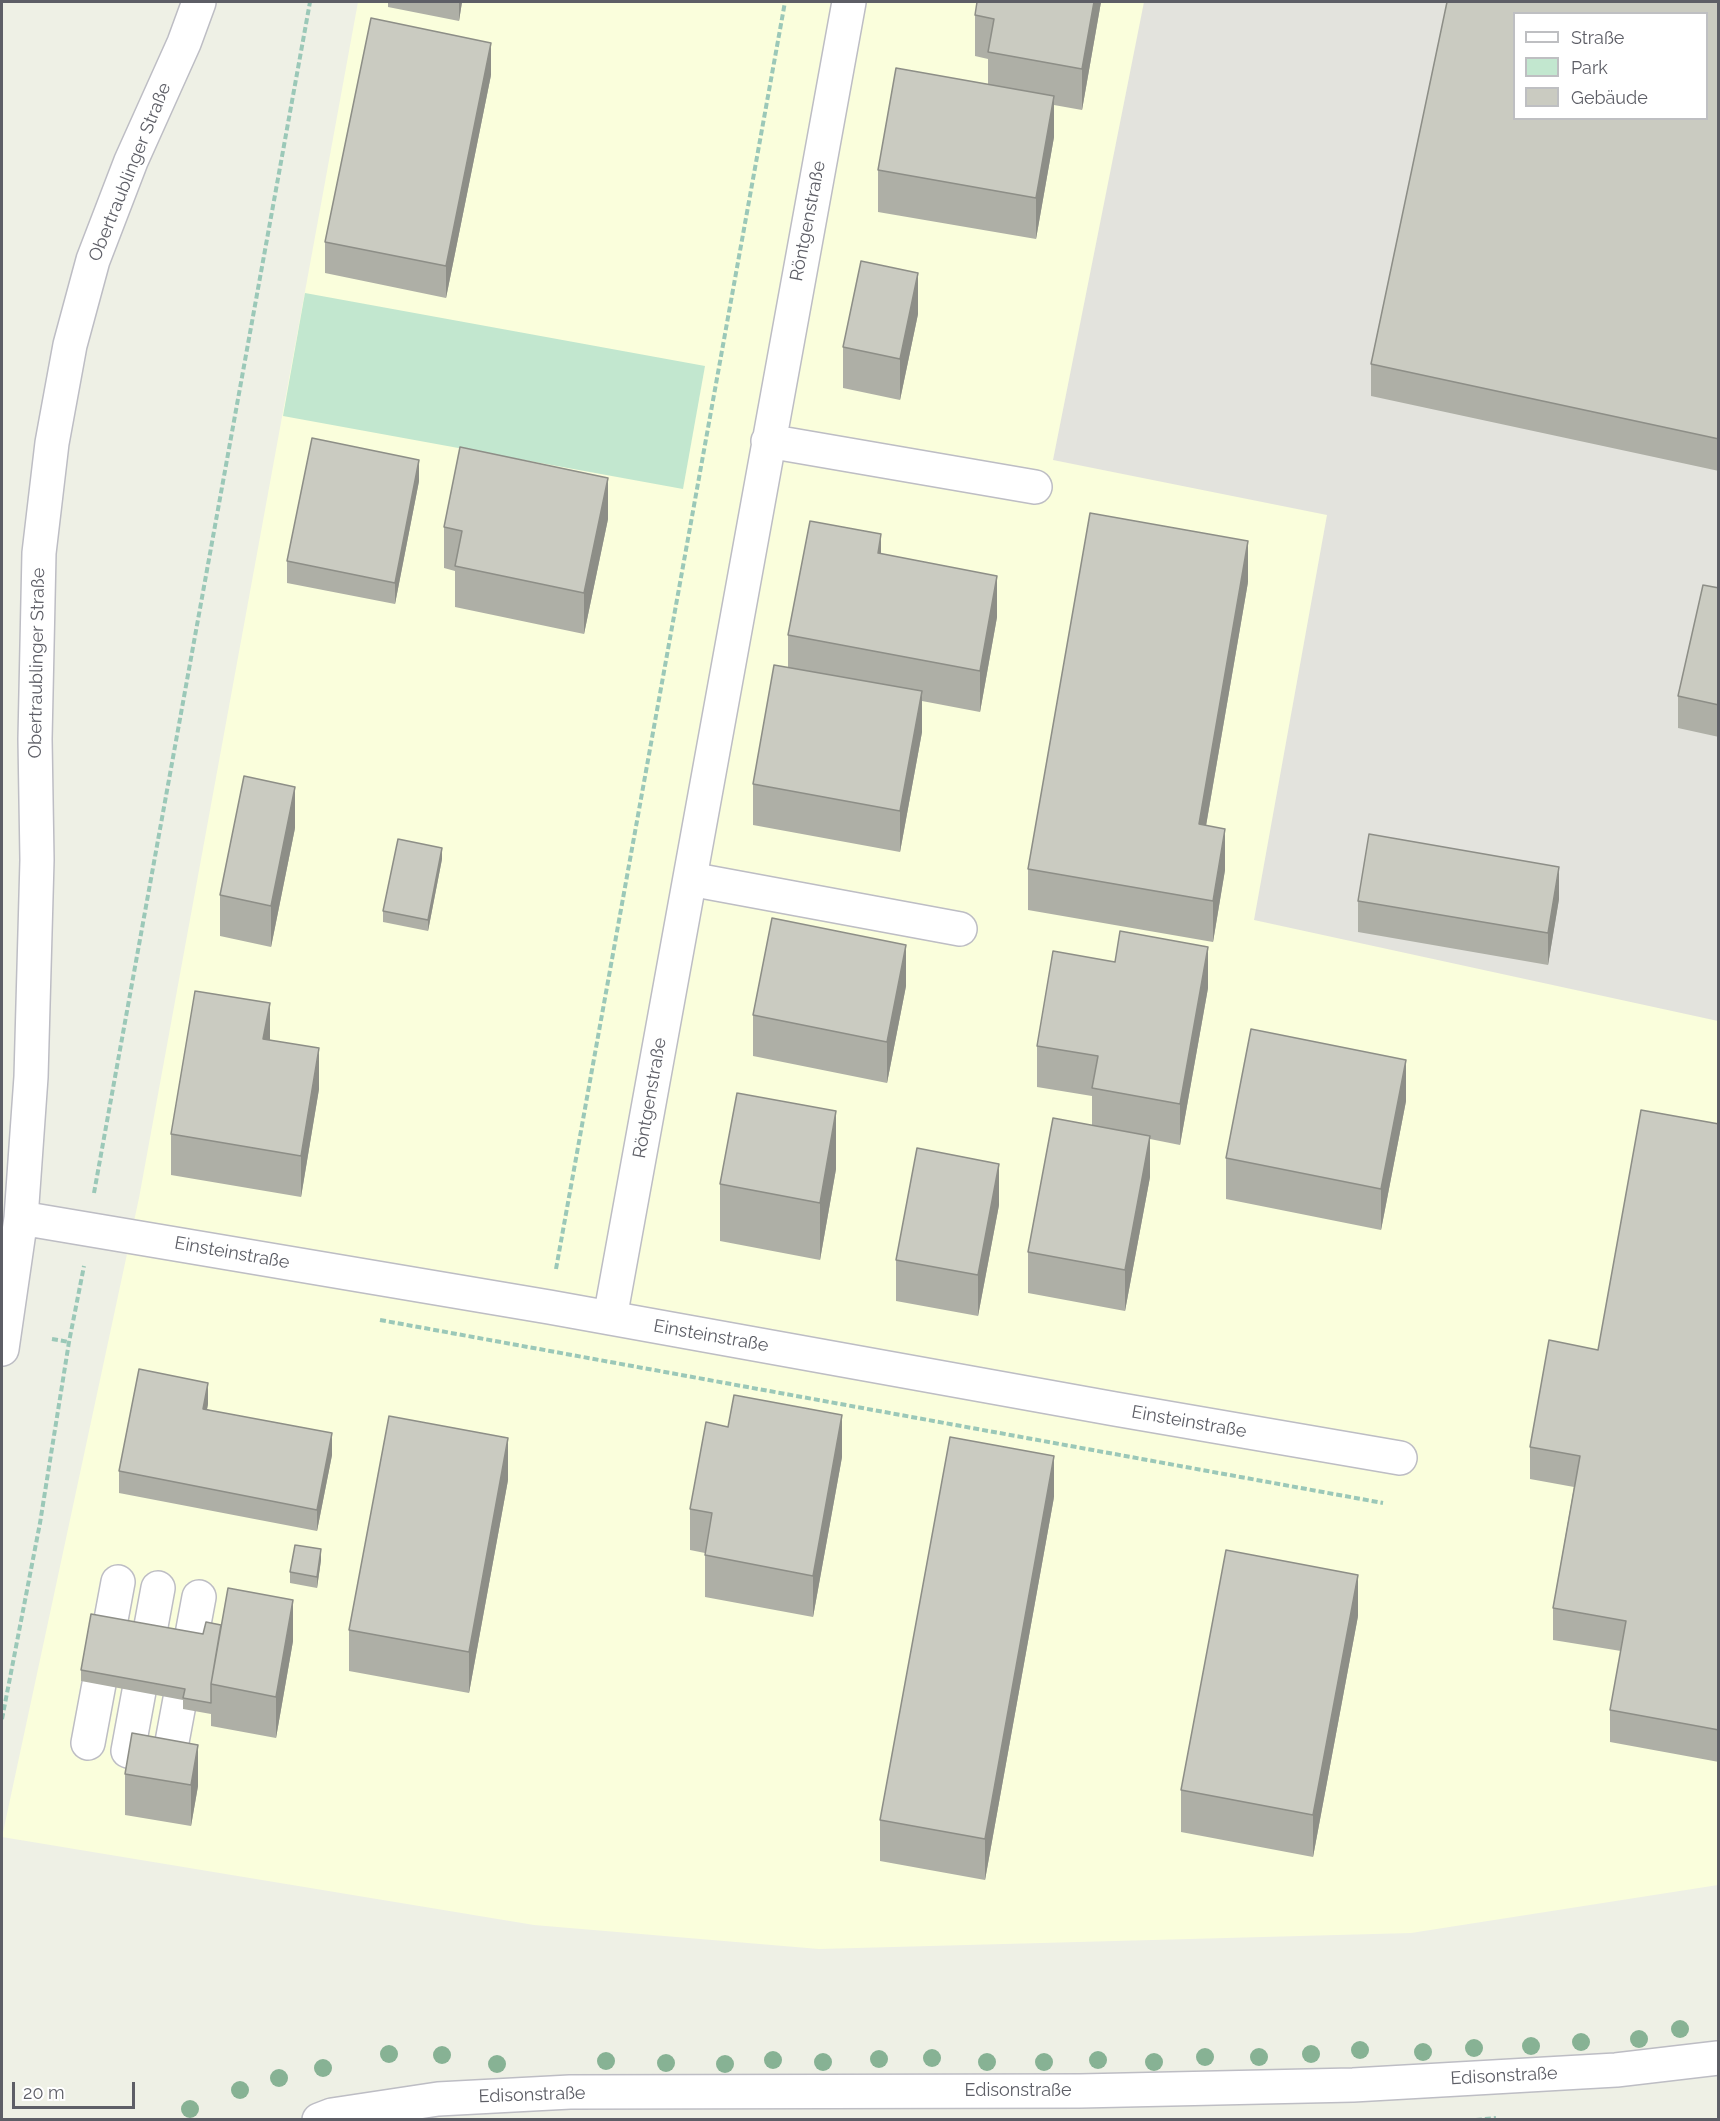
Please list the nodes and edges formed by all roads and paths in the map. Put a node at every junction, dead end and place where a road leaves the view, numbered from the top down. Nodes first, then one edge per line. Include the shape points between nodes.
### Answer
1 (199, 2) edge
2 (310, 2) edge
3 (784, 2) edge
4 (849, 2) edge
5 (768, 441) junction
6 (1035, 487) dead end
7 (690, 879) junction
8 (960, 928) dead end
9 (21, 1218) junction
10 (87, 1229) junction
11 (84, 1266) junction
12 (95, 1268) dead end
13 (549, 1307) junction
14 (609, 1318) junction
15 (377, 1320) dead end
16 (52, 1339) dead end
17 (69, 1341) junction
18 (2, 1349) edge
19 (541, 1350) junction
20 (1400, 1458) dead end
21 (1383, 1503) dead end
22 (118, 1582) dead end
23 (158, 1588) dead end
24 (199, 1597) dead end
25 (2, 1719) edge
26 (88, 1743) dead end
27 (128, 1751) edge
28 (169, 1758) edge
29 (1719, 2058) edge
30 (318, 2120) edge

1 - 9 street, Obertraublinger Straße via 93,260 70,345 52,443 39,553 35,973
2 - 10 path
3 - 13 path
4 - 5 street, Röntgenstraße
5 - 6 street
5 - 7 street, Röntgenstraße
7 - 8 street
7 - 14 street, Röntgenstraße
9 - 10 street, Einsteinstraße
9 - 18 street, Obertraublinger Straße
10 - 11 path
10 - 13 street, Einsteinstraße
11 - 12 path
11 - 17 path
13 - 14 street, Einsteinstraße
13 - 19 path
14 - 20 street, Einsteinstraße
15 - 19 path
16 - 17 path
17 - 25 path via 40,1523
19 - 21 path
22 - 26 street
23 - 27 street
24 - 28 street
29 - 30 street, Edisonstraße via 1616,2070 1353,2085 1080,2091 570,2092 438,2099

